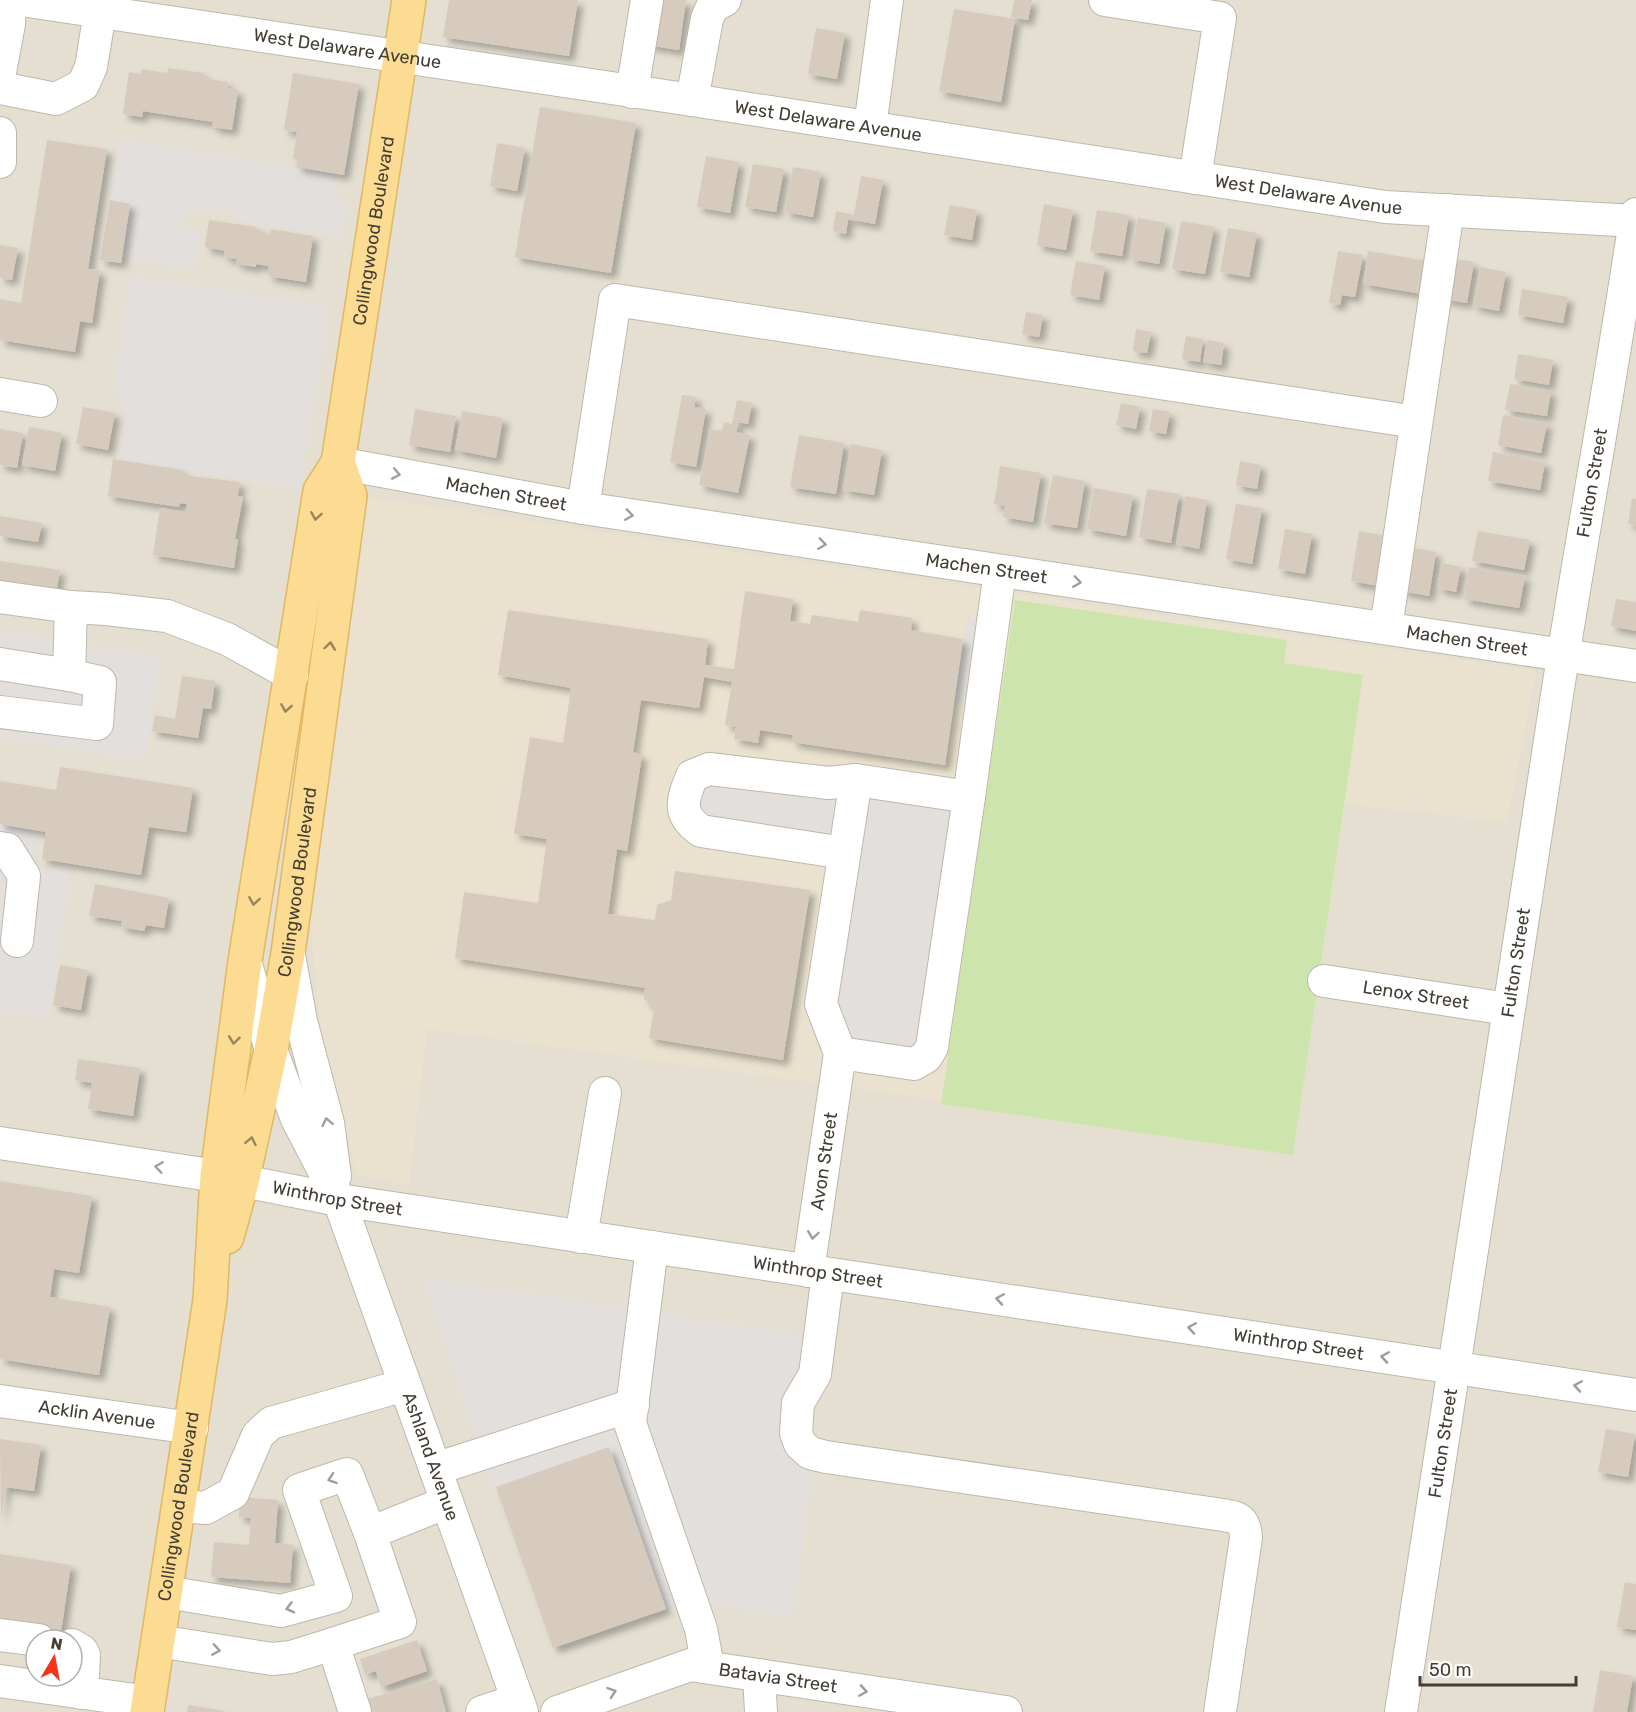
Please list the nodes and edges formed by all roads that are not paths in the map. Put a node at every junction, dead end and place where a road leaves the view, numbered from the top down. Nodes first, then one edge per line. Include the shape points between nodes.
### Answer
1 (10, 0) edge
2 (21, 0) edge
3 (409, 0) edge
4 (647, 0) edge
5 (725, 0) edge
6 (887, 0) edge
7 (1105, 0) edge
8 (100, 12) junction
9 (400, 57) junction
10 (0, 72) edge
11 (0, 88) edge
12 (632, 92) junction
13 (692, 100) junction
14 (870, 127) junction
15 (0, 133) edge
16 (0, 162) edge
17 (1195, 178) junction
18 (1448, 210) junction
19 (1636, 218) edge
20 (0, 394) edge
21 (41, 401) dead end
22 (1416, 422) junction
23 (338, 463) junction
24 (583, 508) junction
25 (1000, 571) junction
26 (0, 597) edge
27 (71, 607) junction
28 (1386, 628) junction
29 (1563, 655) junction
30 (0, 664) edge
31 (1636, 666) edge
32 (69, 675) junction
33 (292, 675) junction
34 (323, 695) junction
35 (0, 712) edge
36 (856, 780) junction
37 (969, 797) junction
38 (0, 848) edge
39 (844, 853) junction
40 (17, 941) dead end
41 (288, 953) junction
42 (244, 961) junction
43 (1324, 981) dead end
44 (1508, 1009) junction
45 (271, 1050) junction
46 (840, 1053) junction
47 (605, 1093) dead end
48 (0, 1143) edge
49 (230, 1179) junction
50 (339, 1200) junction
51 (581, 1237) junction
52 (652, 1247) junction
53 (818, 1272) junction
54 (1456, 1368) junction
55 (405, 1385) junction
56 (1636, 1395) edge
57 (0, 1401) edge
58 (633, 1405) junction
59 (192, 1428) junction
60 (435, 1469) junction
61 (447, 1502) junction
62 (180, 1506) junction
63 (370, 1533) junction
64 (166, 1592) junction
65 (336, 1596) junction
66 (0, 1635) edge
67 (24, 1638) edge
68 (343, 1640) junction
69 (158, 1641) junction
70 (708, 1667) junction
71 (759, 1675) junction
72 (0, 1681) edge
73 (82, 1688) edge
74 (82, 1693) junction
75 (520, 1706) edge
76 (148, 1707) edge
77 (356, 1712) edge
78 (482, 1712) edge
79 (557, 1712) edge
80 (761, 1712) edge
81 (1006, 1712) edge
82 (1220, 1712) edge
83 (1401, 1712) edge

1 - 10 street
2 - 8 street, West Delaware Avenue
3 - 9 main road, Collingwood Boulevard
4 - 12 street
5 - 13 street via 712,7 707,19
6 - 14 street
7 - 17 street via 1220,18
8 - 9 street, West Delaware Avenue
8 - 11 street via 91,67 82,84 56,99
9 - 12 street, West Delaware Avenue
9 - 23 main road, Collingwood Boulevard
12 - 13 street, West Delaware Avenue
13 - 14 street, West Delaware Avenue
14 - 17 street, West Delaware Avenue
15 - 16 street
17 - 18 street, West Delaware Avenue via 1385,207
18 - 19 street, West Delaware Avenue
18 - 22 street
19 - 29 street, Fulton Street
20 - 21 street
22 - 24 street via 615,300
22 - 28 street
23 -> 24 street, Machen Street
23 -> 33 main road, Collingwood Boulevard via 320,491
34 -> 23 main road, Collingwood Boulevard via 350,496
24 -> 25 street, Machen Street
25 -> 28 street, Machen Street
25 - 37 street
26 - 27 street
27 - 32 street
27 - 33 street via 167,616 227,639
28 - 29 street, Machen Street
29 - 31 street, Machen Street
29 - 44 street, Fulton Street
30 - 32 street
32 - 35 street via 100,682 97,724
33 - 34 main road
33 -> 42 main road, Collingwood Boulevard
34 - 41 main road, Collingwood Boulevard
36 - 37 street
36 - 39 street
36 - 39 street via 829,783 709,769 692,776 686,792 684,813 689,823 701,831
37 - 46 street via 932,1047 926,1057 914,1064
38 - 40 street via 7,849 24,876
39 - 46 street via 821,1004
41 - 45 main road, Collingwood Boulevard
50 -> 41 street, Ashland Avenue via 328,1123
42 - 45 street, Ashland Avenue
42 -> 49 main road, Collingwood Boulevard
43 - 44 street, Lenox Street
44 - 54 street, Fulton Street
49 -> 45 main road, Collingwood Boulevard
45 - 50 street, Ashland Avenue via 297,1119
46 -> 53 street, Avon Street
47 - 51 street
49 -> 48 street, Winthrop Street
49 - 50 street, Winthrop Street
49 - 59 main road, Collingwood Boulevard
50 - 51 street, Winthrop Street
50 - 55 street, Ashland Avenue
51 - 52 street, Winthrop Street
52 - 53 street, Winthrop Street
52 - 58 street
54 -> 53 street, Winthrop Street
53 - 82 street, Avon Street via 815,1374 798,1403 796,1419 800,1444 810,1453 1238,1518 1245,1526 1246,1538
56 -> 54 street, Winthrop Street
54 - 83 street, Fulton Street
55 - 60 street, Ashland Avenue
55 - 62 street via 271,1423 258,1435 233,1493 206,1508
57 - 59 street, Acklin Avenue
58 - 60 street
58 - 70 street via 630,1423 701,1629
59 - 62 main road, Collingwood Boulevard
60 - 61 street, Ashland Avenue
61 - 63 street
61 - 75 street, Ashland Avenue
62 - 64 main road, Collingwood Boulevard
63 -> 65 street via 347,1474 298,1490
63 - 68 street via 400,1622
65 -> 64 street via 281,1611
64 - 69 main road, Collingwood Boulevard
65 - 68 street
66 - 67 street
69 -> 68 street via 272,1659
68 - 77 street
69 - 76 main road, Collingwood Boulevard
70 - 71 street, Batavia Street
79 -> 70 street, Batavia Street via 690,1665
71 - 80 street
71 -> 81 street, Batavia Street
72 - 74 street
73 - 74 street
74 - 76 street
75 - 78 street

